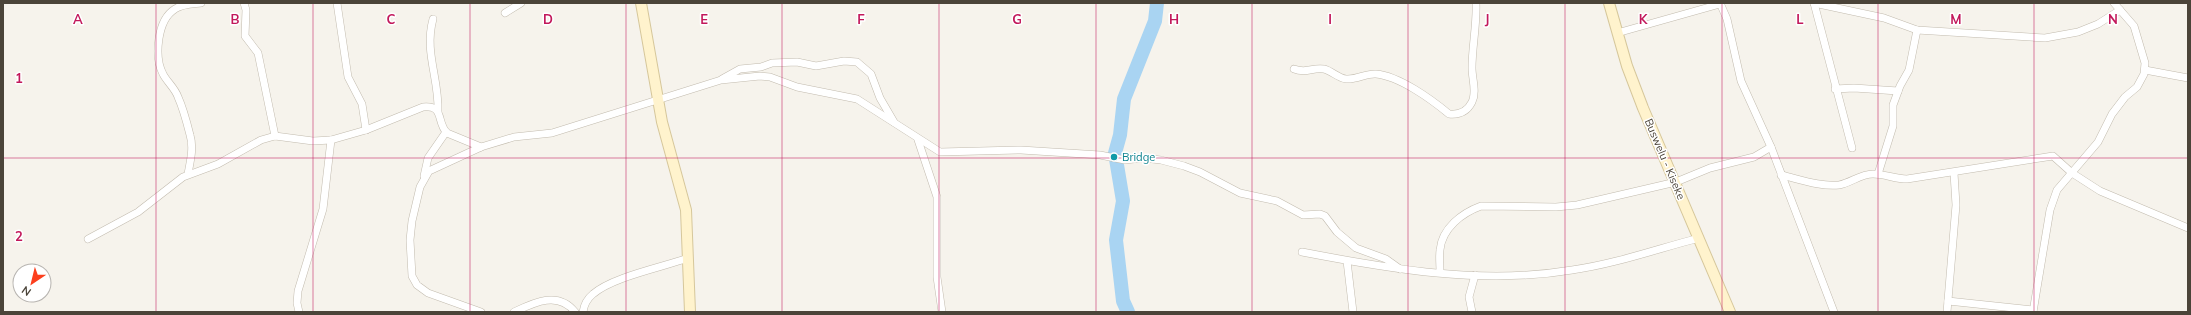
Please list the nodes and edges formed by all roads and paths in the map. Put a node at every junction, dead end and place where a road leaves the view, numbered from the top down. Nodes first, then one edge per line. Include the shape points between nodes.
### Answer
1 (201, 3) edge
2 (244, 3) edge
3 (337, 3) edge
4 (520, 3) edge
5 (641, 3) edge
6 (1476, 3) edge
7 (1609, 3) edge
8 (1814, 3) edge
9 (2114, 3) edge
10 (1720, 4) edge
11 (2120, 10) junction
12 (505, 13) dead end
13 (433, 19) dead end
14 (1917, 30) junction
15 (1617, 33) junction
16 (1294, 69) dead end
17 (2144, 70) junction
18 (2188, 78) edge
19 (721, 80) junction
20 (1836, 89) junction
21 (1898, 91) junction
22 (658, 98) junction
23 (438, 111) junction
24 (898, 127) junction
25 (366, 130) junction
26 (446, 132) junction
27 (275, 136) junction
28 (331, 140) junction
29 (918, 140) junction
30 (481, 147) junction
31 (1771, 147) junction
32 (1852, 148) dead end
33 (1954, 173) junction
34 (2072, 173) junction
35 (188, 174) junction
36 (1878, 174) junction
37 (1781, 175) junction
38 (424, 176) junction
39 (1676, 182) junction
40 (2188, 228) edge
41 (1699, 238) junction
42 (88, 239) dead end
43 (1302, 252) dead end
44 (688, 258) junction
45 (1347, 261) junction
46 (1400, 269) junction
47 (1440, 272) junction
48 (1475, 274) junction
49 (1948, 301) junction
50 (2033, 311) edge
51 (299, 312) edge
52 (481, 312) edge
53 (514, 312) edge
54 (575, 312) edge
55 (583, 312) edge
56 (690, 312) edge
57 (942, 312) edge
58 (1353, 312) edge
59 (1472, 312) edge
60 (1730, 312) edge
61 (1834, 312) edge
62 (1947, 312) edge

1 - 35 street via 173,9 164,22 159,40 162,73 172,84 179,98 190,135 192,146
2 - 27 street via 245,36 258,53
3 - 25 street via 348,77 362,104
4 - 12 street
5 - 22 main road
6 - 16 street via 1472,57 1474,94 1469,108 1464,112 1449,114 1399,80 1384,75 1344,79 1322,69 1307,72
7 - 15 main road, Buswelu - Kiseke
8 - 14 street via 1884,18
8 - 20 street
9 - 11 street
10 - 15 street
10 - 31 street via 1727,19 1741,82
11 - 14 street via 2098,24 2078,32 2045,38
11 - 17 street via 2134,26 2145,63
13 - 23 street via 429,49 437,84
14 - 21 street via 1909,70
15 - 39 main road, Buswelu - Kiseke via 1643,108
17 - 18 street
17 - 34 street via 2137,87 2125,97 2112,114 2098,142
19 - 22 street
19 - 24 street via 770,77 797,87 857,99
19 - 24 street via 740,69 772,63 797,62 816,66 844,61 857,62 871,74 880,98
20 - 21 street
20 - 32 street
21 - 36 street via 1893,105 1893,126
22 - 30 street via 646,105 552,132 514,137
22 - 44 main road via 665,136 686,210
23 - 25 street via 431,106 423,107
23 - 26 street
24 - 29 street
25 - 28 street
26 - 30 street
26 - 38 street via 428,158
27 - 28 street
27 - 35 street via 261,140 218,164
28 - 51 street via 323,209 298,291
29 - 46 street via 940,152 1021,150 1100,155 1125,160 1143,158 1184,166 1240,194 1277,201 1303,214 1325,216 1337,232 1356,248 1386,259
29 - 57 street via 937,197 937,277
30 - 38 street via 436,166
31 - 37 street
31 - 39 street via 1754,157 1705,169
33 - 34 street via 1971,168 2053,156
33 - 36 street via 1906,179
33 - 49 street via 1956,205
34 - 40 street via 2100,191
34 - 50 street via 2057,190 2050,210
35 - 42 street via 138,212
36 - 37 street via 1863,174 1840,185 1828,185
37 - 61 street
38 - 52 street via 412,221 412,276 417,285 428,293
39 - 41 main road, Buswelu - Kiseke
39 - 47 street via 1577,205 1481,206 1452,224 1442,242
41 - 48 street via 1573,270 1524,275
41 - 60 main road, Buswelu - Kiseke
43 - 45 street
44 - 55 street via 617,281 594,293
44 - 56 main road
45 - 46 street
45 - 58 street
46 - 47 street
47 - 48 street
48 - 59 street via 1469,297
49 - 50 street
49 - 62 street
53 - 54 street via 544,300 555,300 566,304

